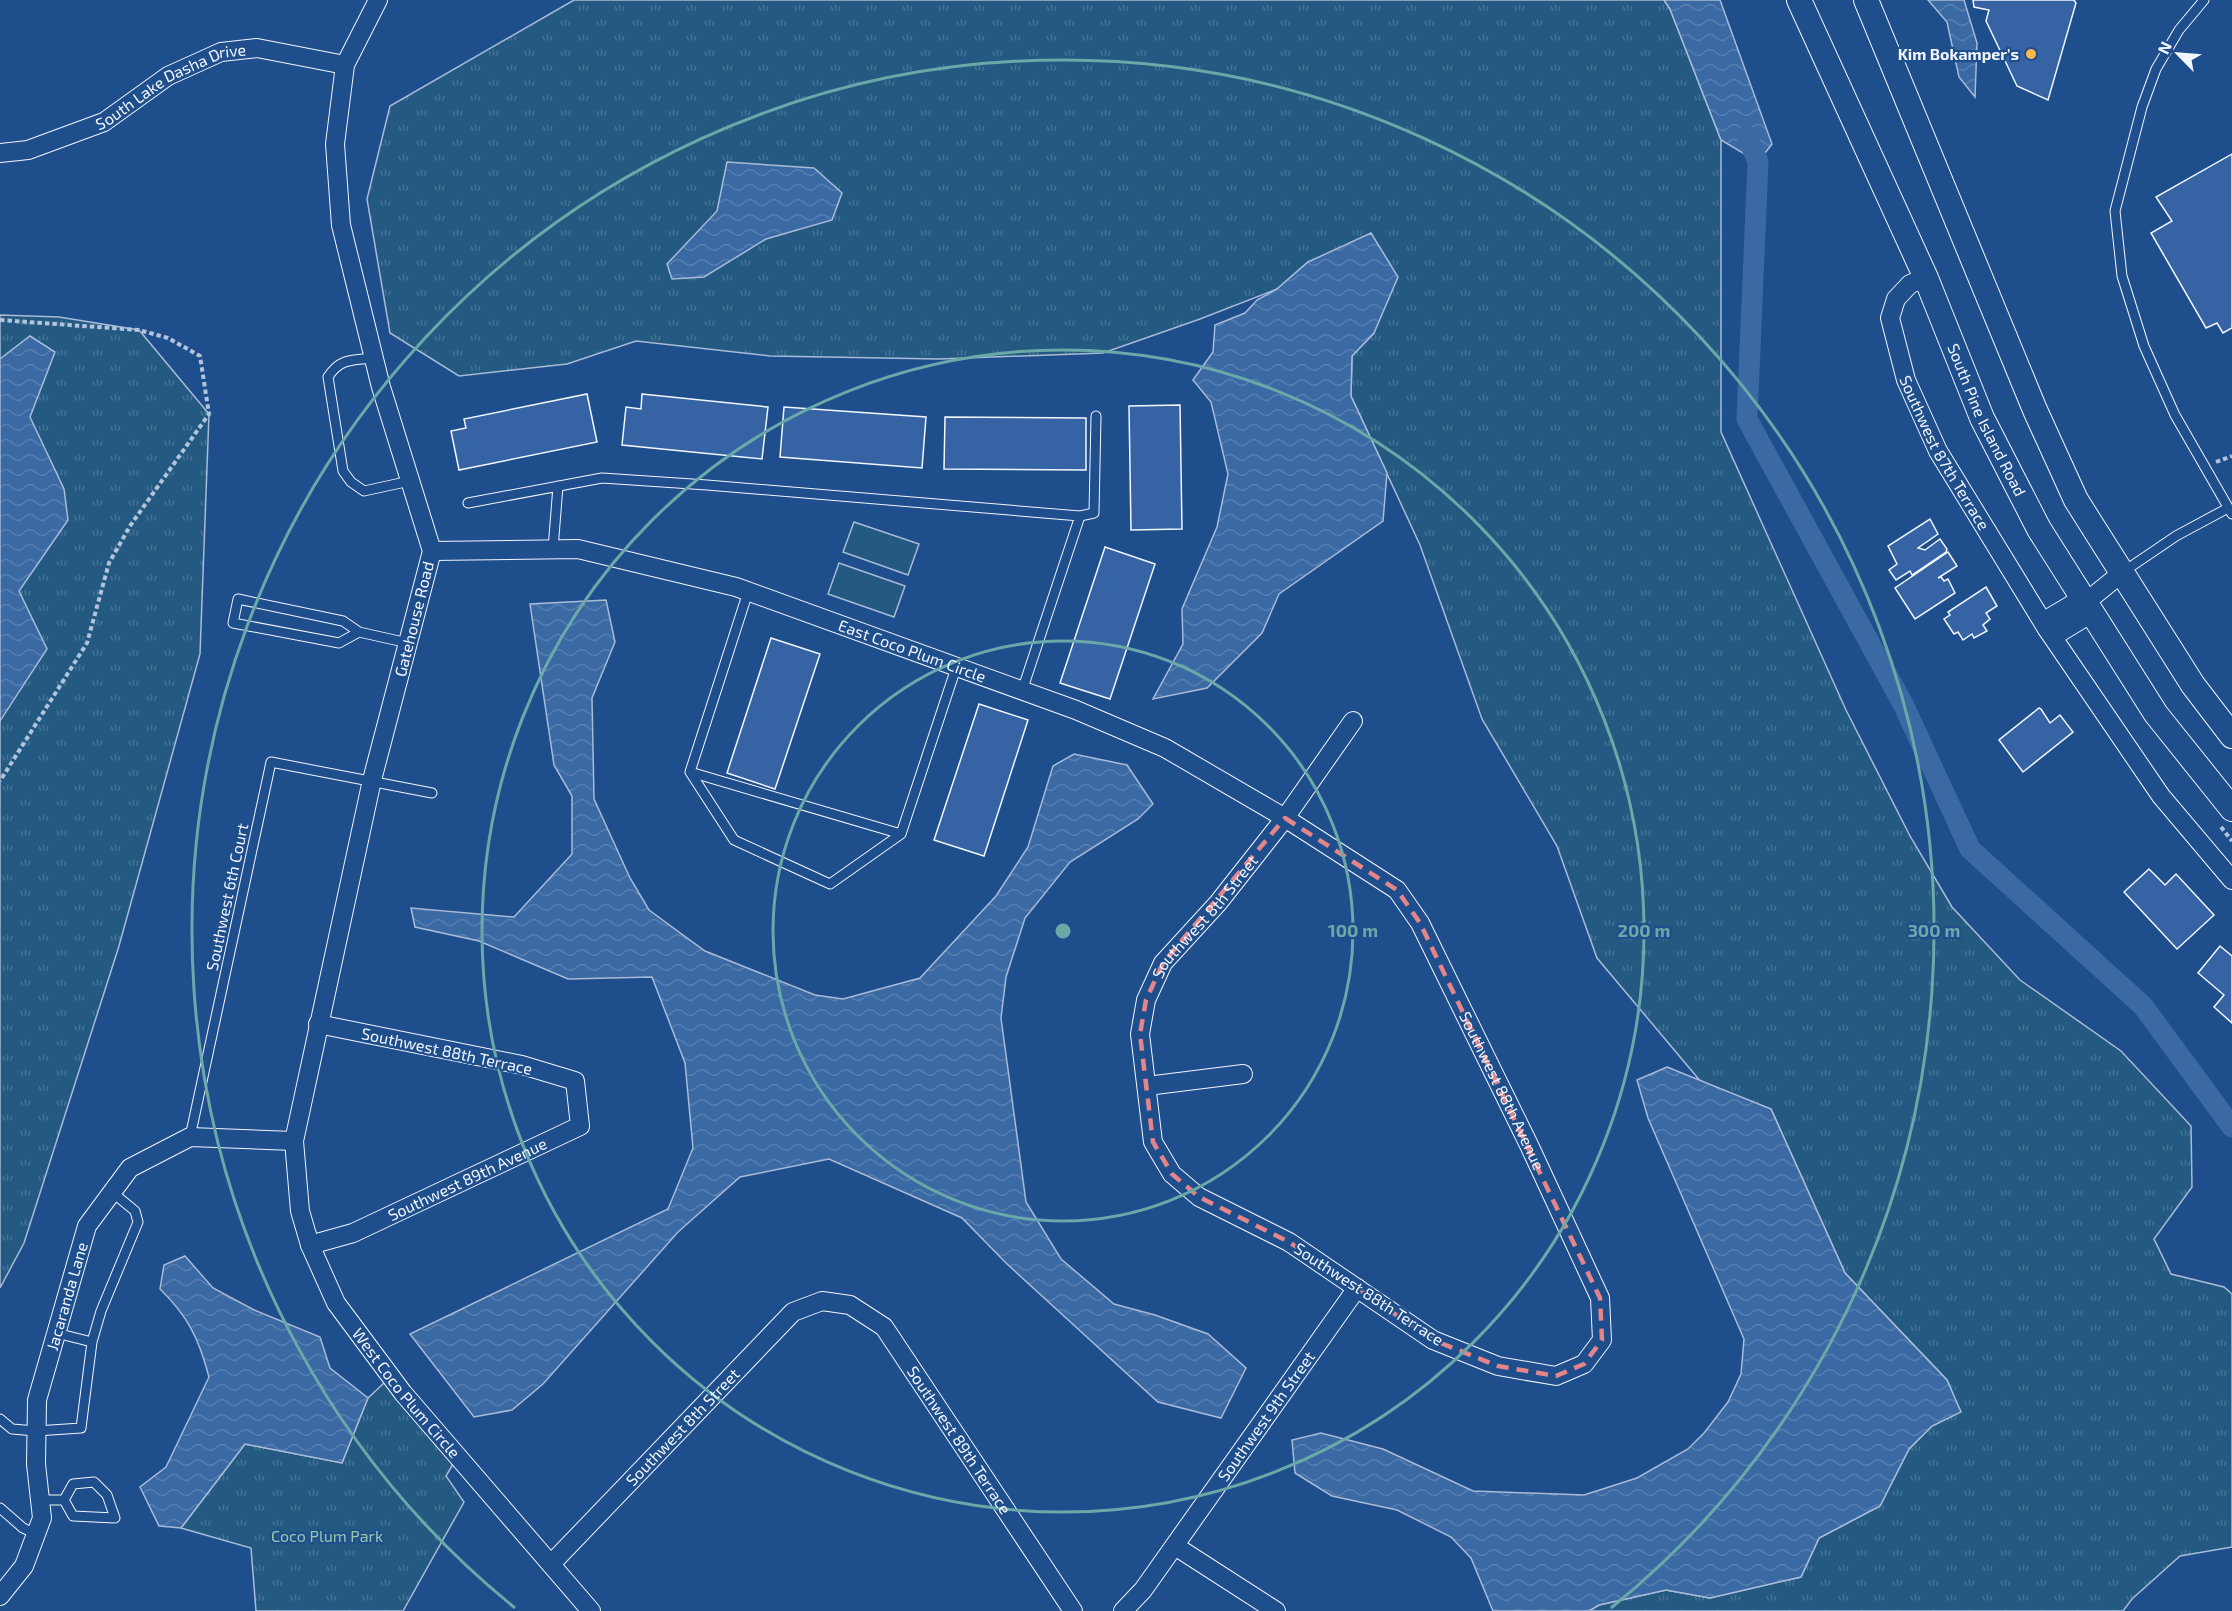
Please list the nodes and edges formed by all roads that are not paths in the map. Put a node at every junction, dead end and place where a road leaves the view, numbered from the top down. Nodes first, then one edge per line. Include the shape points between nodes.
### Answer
1 (378, 0) edge
2 (1799, 0) edge
3 (1866, 0) edge
4 (2204, 0) edge
5 (345, 65) junction
6 (0, 153) edge
7 (1926, 278) junction
8 (374, 358) junction
9 (1096, 416) dead end
10 (410, 481) junction
11 (558, 486) junction
12 (468, 503) dead end
13 (2230, 511) edge
14 (1080, 516) junction
15 (553, 549) junction
16 (432, 550) junction
17 (2123, 572) junction
18 (748, 592) junction
19 (2086, 602) junction
20 (2047, 629) junction
21 (359, 632) junction
22 (408, 643) junction
23 (956, 668) junction
24 (1022, 691) junction
25 (1353, 721) dead end
26 (2232, 736) edge
27 (690, 772) junction
28 (372, 780) junction
29 (432, 793) dead end
30 (2232, 809) edge
31 (1285, 818) junction
32 (901, 834) junction
33 (1359, 865) joint
34 (2232, 880) edge
35 (318, 1024) junction
36 (1243, 1074) dead end
37 (575, 1081) joint
38 (1147, 1086) junction
39 (190, 1137) junction
40 (294, 1141) junction
41 (1153, 1142) joint
42 (112, 1192) junction
43 (310, 1245) junction
44 (1357, 1288) junction
45 (822, 1301) joint
46 (56, 1333) junction
47 (1602, 1340) joint
48 (92, 1342) junction
49 (0, 1419) edge
50 (36, 1431) junction
51 (40, 1500) junction
52 (64, 1500) junction
53 (0, 1508) edge
54 (36, 1534) junction
55 (1175, 1546) junction
56 (551, 1564) junction
57 (0, 1596) edge
58 (591, 1611) edge
59 (1074, 1611) edge
60 (1123, 1611) edge
61 (1276, 1611) edge

1 - 5 street, Gatehouse Road
2 - 7 main road, South Pine Island Road
3 - 17 main road via 2035,410 2076,500
4 - 13 lane via 2179,30 2156,69 2115,211 2122,276 2144,346 2175,415
5 - 6 street, South Lake Dasha Drive via 256,48 221,52 168,76 104,122 28,150
5 - 8 street, Gatehouse Road via 335,144 341,225
7 - 19 main road, South Pine Island Road via 1982,418 2039,529
7 - 20 street, Southwest 87th Terrace via 1910,284 1896,299 1890,318 1906,380 1938,451
8 - 10 street, Gatehouse Road
8 - 10 lane via 335,365 328,377 343,471 364,491
9 - 14 lane via 1094,513
10 - 16 street, Gatehouse Road
11 - 12 lane
11 - 14 lane via 602,478
11 - 15 lane
13 - 17 lane via 2176,536
14 - 24 lane
15 - 16 street, East Coco Plum Circle
15 - 18 street, East Coco Plum Circle via 578,549
16 - 22 street, Gatehouse Road
17 - 19 street
17 - 26 main road via 2193,685
18 - 23 street, East Coco Plum Circle
18 - 27 lane
19 - 20 street via 2076,602 2049,618
19 - 30 main road, South Pine Island Road via 2156,714
20 - 34 street, Southwest 87th Terrace via 2162,796
21 - 21 lane via 343,621 238,599 233,623 339,643
21 - 22 lane
22 - 28 street, Gatehouse Road
23 - 24 street, East Coco Plum Circle
23 - 32 lane
24 - 31 street, East Coco Plum Circle via 1165,748
25 - 31 street, Southwest 8th Street
27 - 32 lane
27 - 32 lane via 734,840 830,884
28 - 29 lane
28 - 35 street, Gatehouse Road
28 - 39 lane, Southwest 6th Court via 271,762
31 - 33 street, East Coco Plum Circle
31 - 38 street, Southwest 8th Street via 1218,903 1163,963 1146,1000 1140,1034
33 - 47 street, Southwest 88th Avenue via 1396,890 1420,923 1600,1298
35 - 37 street, Southwest 88th Terrace via 522,1065
35 - 40 street, Gatehouse Road
36 - 38 street
37 - 43 street, Southwest 89th Avenue via 580,1126 353,1233
38 - 41 street, Southwest 8th Street
39 - 40 street, Jacaranda Lane
39 - 42 street, Jacaranda Lane via 130,1168
40 - 43 street, West Coco Plum Circle via 300,1211
41 - 44 street, Southwest 88th Terrace via 1172,1174 1199,1197 1289,1242
42 - 46 street, Jacaranda Lane via 87,1226
42 - 48 lane via 135,1211 138,1222
43 - 56 street, West Coco Plum Circle via 336,1303 403,1393
44 - 47 street, Southwest 88th Terrace via 1433,1340 1498,1366 1556,1376 1584,1364
44 - 55 street, Southwest 9th Street
45 - 56 street, Southwest 8th Street via 794,1312
45 - 59 street, Southwest 89th Terrace via 850,1305 884,1327
46 - 48 lane
46 - 50 street, Jacaranda Lane via 37,1400
48 - 50 lane via 81,1428
49 - 50 lane via 12,1429
50 - 51 street, Jacaranda Lane
51 - 52 lane
51 - 54 street, Jacaranda Lane via 42,1518
52 - 52 lane via 73,1516 115,1518 106,1495 94,1482 73,1484
53 - 54 lane
54 - 57 street, Jacaranda Lane via 24,1566
55 - 60 street, Southwest 9th Street
55 - 61 street
56 - 58 street, West Coco Plum Circle

